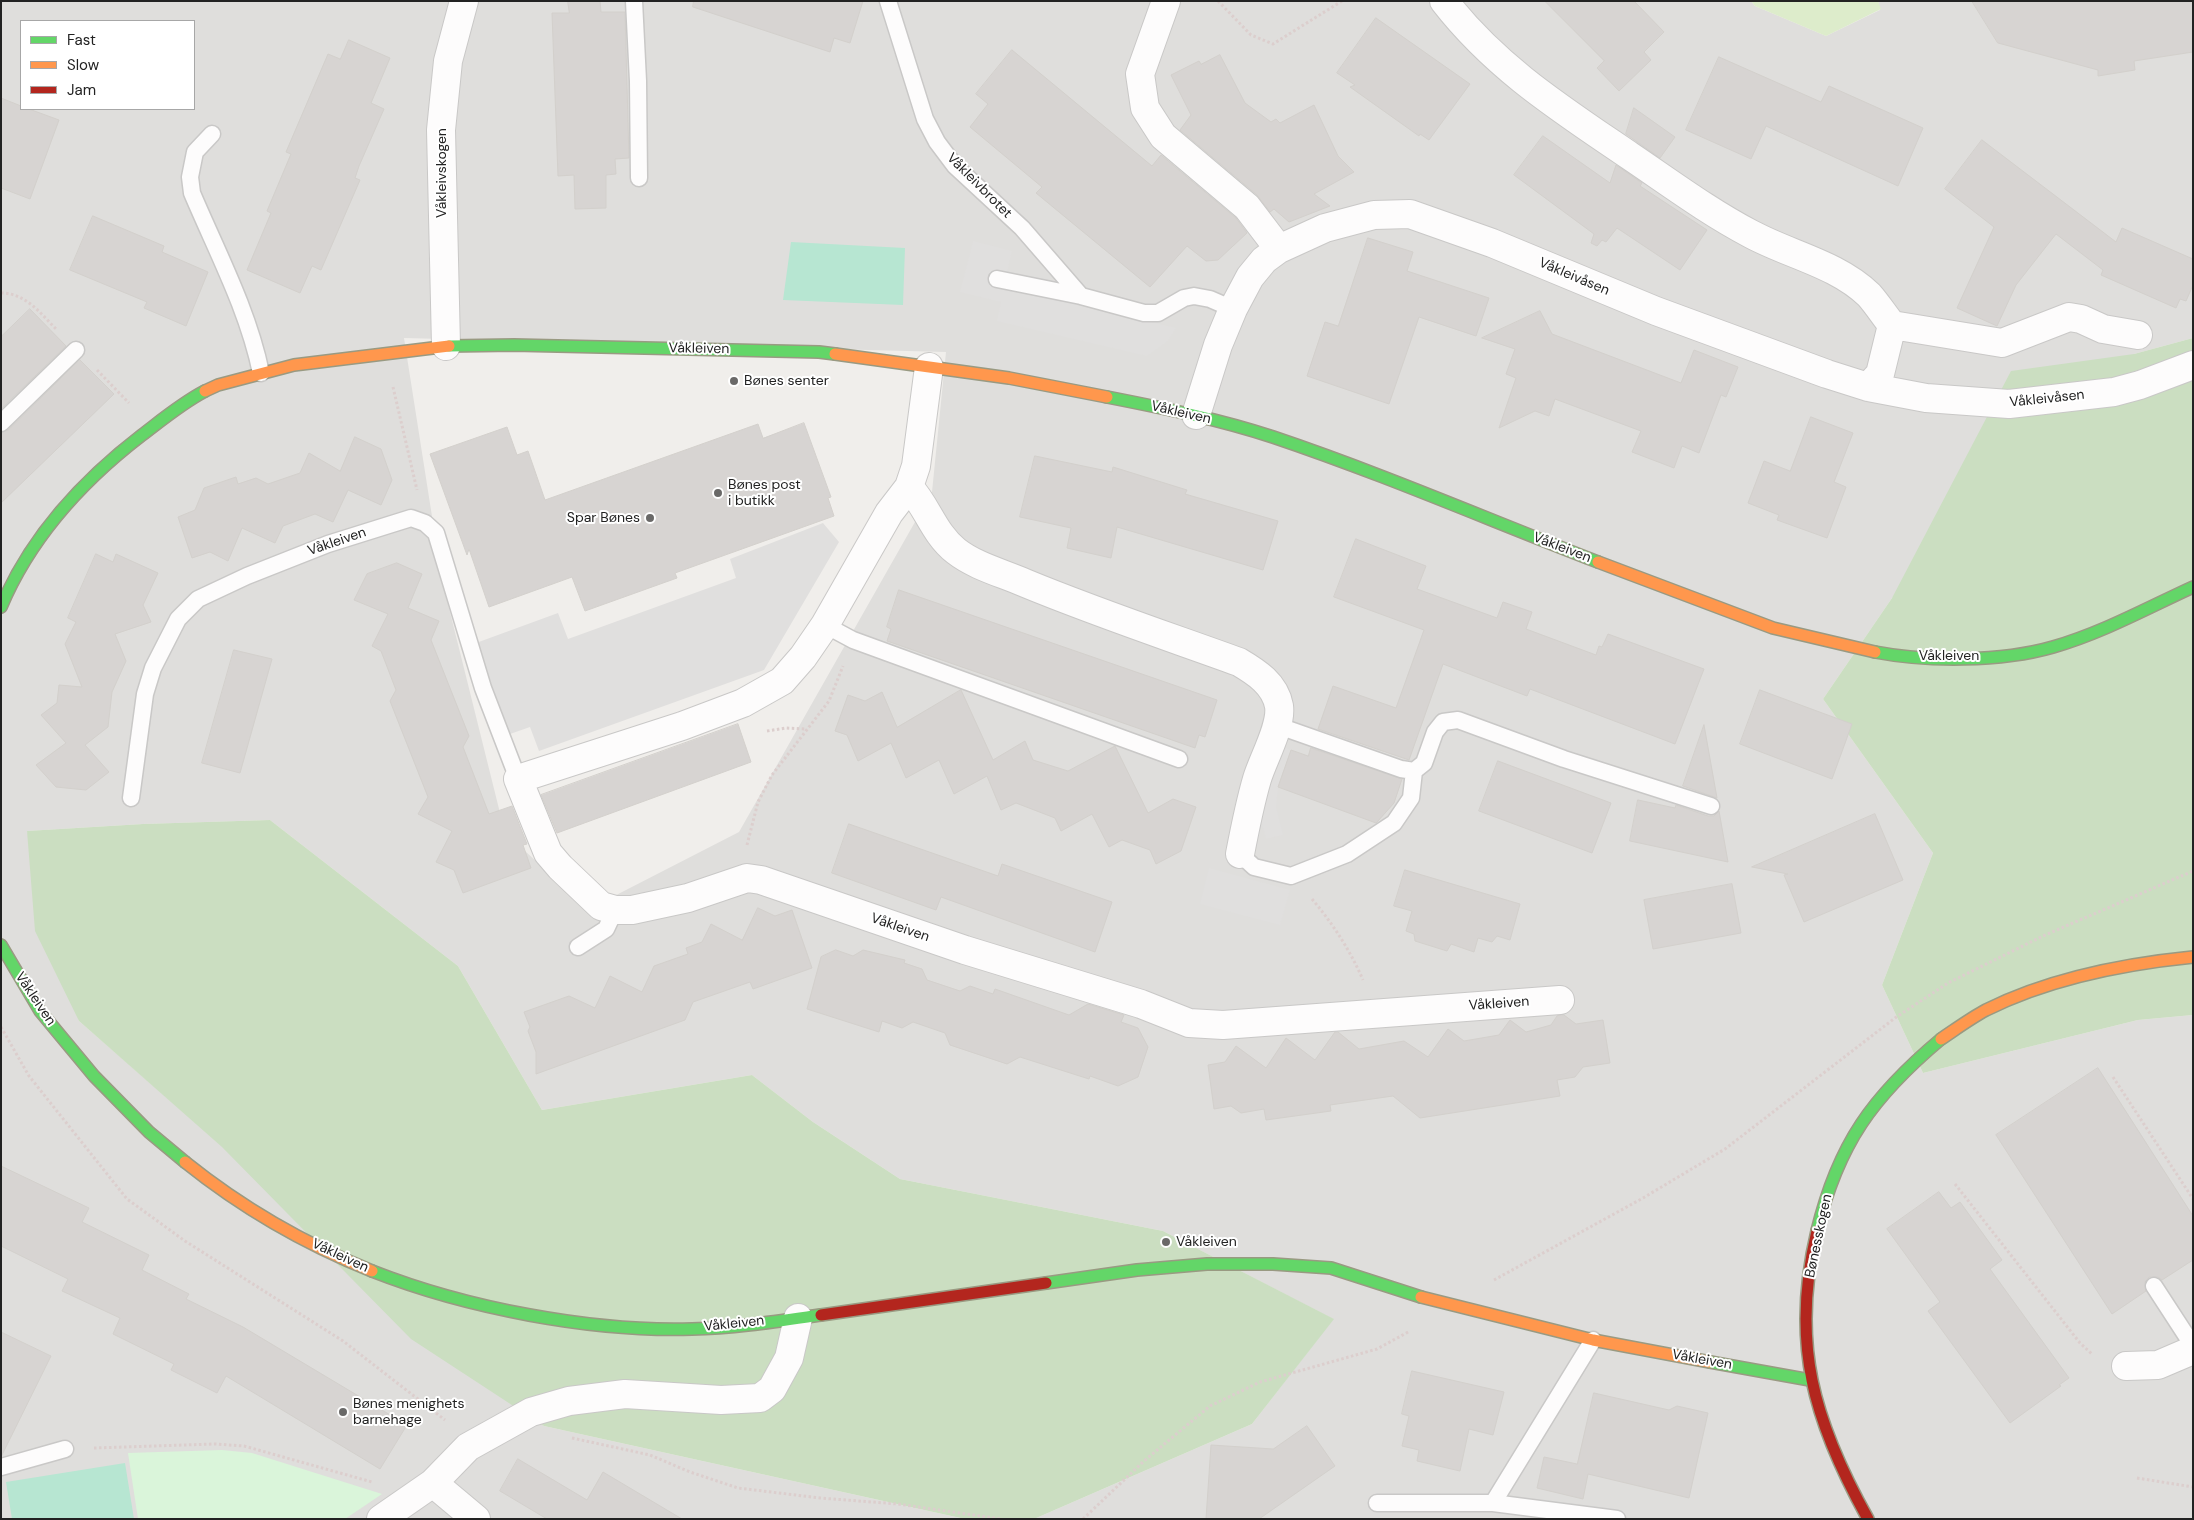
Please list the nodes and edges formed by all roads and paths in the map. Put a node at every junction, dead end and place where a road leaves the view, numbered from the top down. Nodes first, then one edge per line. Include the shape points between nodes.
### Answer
1 (464, 1) edge
2 (634, 1) edge
3 (888, 1) edge
4 (1166, 1) edge
5 (1218, 1) edge
6 (1342, 1) edge
7 (1444, 1) edge
8 (212, 134) dead end
9 (639, 178) dead end
10 (1279, 249) junction
11 (997, 279) dead end
12 (1, 293) edge
13 (1081, 296) junction
14 (1233, 309) junction
15 (1892, 325) junction
16 (2138, 335) dead end
17 (446, 346) junction
18 (76, 350) junction
19 (384, 354) junction
20 (2193, 365) edge
21 (929, 367) junction
22 (261, 372) junction
23 (1868, 387) junction
24 (123, 397) dead end
25 (1196, 415) junction
26 (1, 423) edge
27 (909, 487) junction
28 (425, 523) junction
29 (2193, 587) edge
30 (3, 596) edge
31 (825, 625) junction
32 (836, 683) dead end
33 (1276, 725) junction
34 (1179, 759) dead end
35 (1414, 772) junction
36 (518, 779) junction
37 (131, 798) dead end
38 (1710, 806) dead end
39 (1240, 854) joint
40 (2193, 871) edge
41 (1291, 876) junction
42 (747, 878) junction
43 (615, 910) junction
44 (578, 947) dead end
45 (3, 952) edge
46 (2193, 957) edge
47 (1560, 1000) dead end
48 (1371, 1013) junction
49 (1, 1028) edge
50 (2113, 1077) dead end
51 (1955, 1184) dead end
52 (2193, 1199) edge
53 (1488, 1284) dead end
54 (2154, 1286) dead end
55 (798, 1318) junction
56 (1411, 1330) dead end
57 (1593, 1340) junction
58 (2193, 1346) edge
59 (2193, 1350) edge
60 (2126, 1366) joint
61 (1810, 1380) junction
62 (496, 1431) junction
63 (563, 1438) dead end
64 (65, 1449) joint
65 (1, 1467) edge
66 (2137, 1478) dead end
67 (432, 1483) junction
68 (380, 1484) dead end
69 (2193, 1488) edge
70 (1377, 1503) dead end
71 (1493, 1503) junction
72 (381, 1519) edge
73 (476, 1519) edge
74 (1002, 1519) edge
75 (1083, 1519) edge
76 (1617, 1519) edge
77 (1868, 1519) edge

1 - 17 street, Våkleivskogen via 448,61 441,130
2 - 9 lane
3 - 13 lane, Våkleivbrotet via 925,119 938,142 955,166 1022,228
4 - 10 street via 1140,74 1145,108 1163,136 1247,207
5 - 6 path via 1252,35 1273,44
7 - 15 street via 1479,42 1539,93 1752,235 1840,273 1868,295
8 - 22 lane via 194,152 190,177 192,193 240,302 256,346
10 - 14 street, Våkleivåsen via 1264,260 1250,277
10 - 23 street, Våkleivåsen via 1326,228 1374,215 1410,214 1492,242 1670,317
11 - 13 lane
12 - 18 path via 16,294 27,300
13 - 14 lane via 1144,313 1158,313 1194,296
14 - 25 street, Våkleivåsen
15 - 16 street via 2002,342 2069,317 2103,329
15 - 23 street via 1880,374
17 - 19 street, Våkleiven
17 - 21 street, Våkleiven via 819,352
18 - 24 path
18 - 26 lane
19 - 22 street, Våkleiven
19 - 28 path
20 - 23 street, Våkleivåsen via 2114,392 2009,404 1926,398
21 - 25 street, Våkleiven via 1009,378
21 - 27 street via 916,466
22 - 30 street, Våkleiven via 218,385 184,402 107,462 70,499 31,550
25 - 29 street, Våkleiven via 1272,437 1401,484 1773,628 1892,655 1946,659 2004,655 2052,647 2107,627
27 - 31 street via 889,513
27 - 33 street via 940,534 955,550 974,562 1056,596 1238,662 1258,674 1273,690 1279,706
28 - 36 lane via 436,533 483,688
28 - 37 lane, Våkleiven via 411,518 328,544 198,599 178,619 153,668 145,694
31 - 34 lane via 853,640
31 - 36 street via 782,681 743,703
32 - 42 path via 829,701 772,775 758,802 746,854
33 - 35 lane
33 - 39 street via 1258,777
35 - 38 lane via 1424,763 1435,732 1443,722 1458,720 1564,759
35 - 41 lane via 1411,798 1394,823 1347,854
36 - 43 street via 548,853 601,906
39 - 41 lane via 1254,867
40 - 53 path via 2043,936 1948,982 1895,1018 1725,1149
41 - 48 path via 1324,914 1352,954 1370,994
42 - 43 street via 688,898 632,910
42 - 48 street, Våkleiven via 762,880 965,950 1141,1004 1189,1024 1223,1025
43 - 44 lane via 606,929
45 - 55 street, Våkleiven via 40,1011 94,1076 148,1132 258,1214 334,1256 402,1283 476,1304 557,1319 630,1328 693,1328
46 - 61 street, Bønesskogen via 2142,962 2092,973 2035,989 1981,1013 1903,1071 1874,1103 1843,1152 1823,1202 1810,1264 1806,1315
47 - 48 street, Våkleiven
49 - 62 path via 30,1076 127,1198 185,1241 343,1341 458,1431
50 - 52 path
51 - 60 path via 2080,1343 2104,1362
54 - 58 lane
55 - 57 street, Våkleiven via 1137,1270 1207,1264 1273,1264 1330,1268 1404,1292
55 - 62 street via 789,1358 772,1390 760,1398 601,1396 531,1412
56 - 75 path via 1377,1349 1260,1382 1210,1406 1144,1461
57 - 61 street, Våkleiven
57 - 71 lane
59 - 60 street via 2158,1365
61 - 77 street, Bønesskogen via 1827,1436
62 - 67 street via 468,1447
63 - 74 path via 579,1438 650,1455 738,1488 898,1504
64 - 65 lane
64 - 68 path via 244,1446
66 - 69 path
67 - 72 street
67 - 73 street
70 - 71 lane
71 - 76 lane

